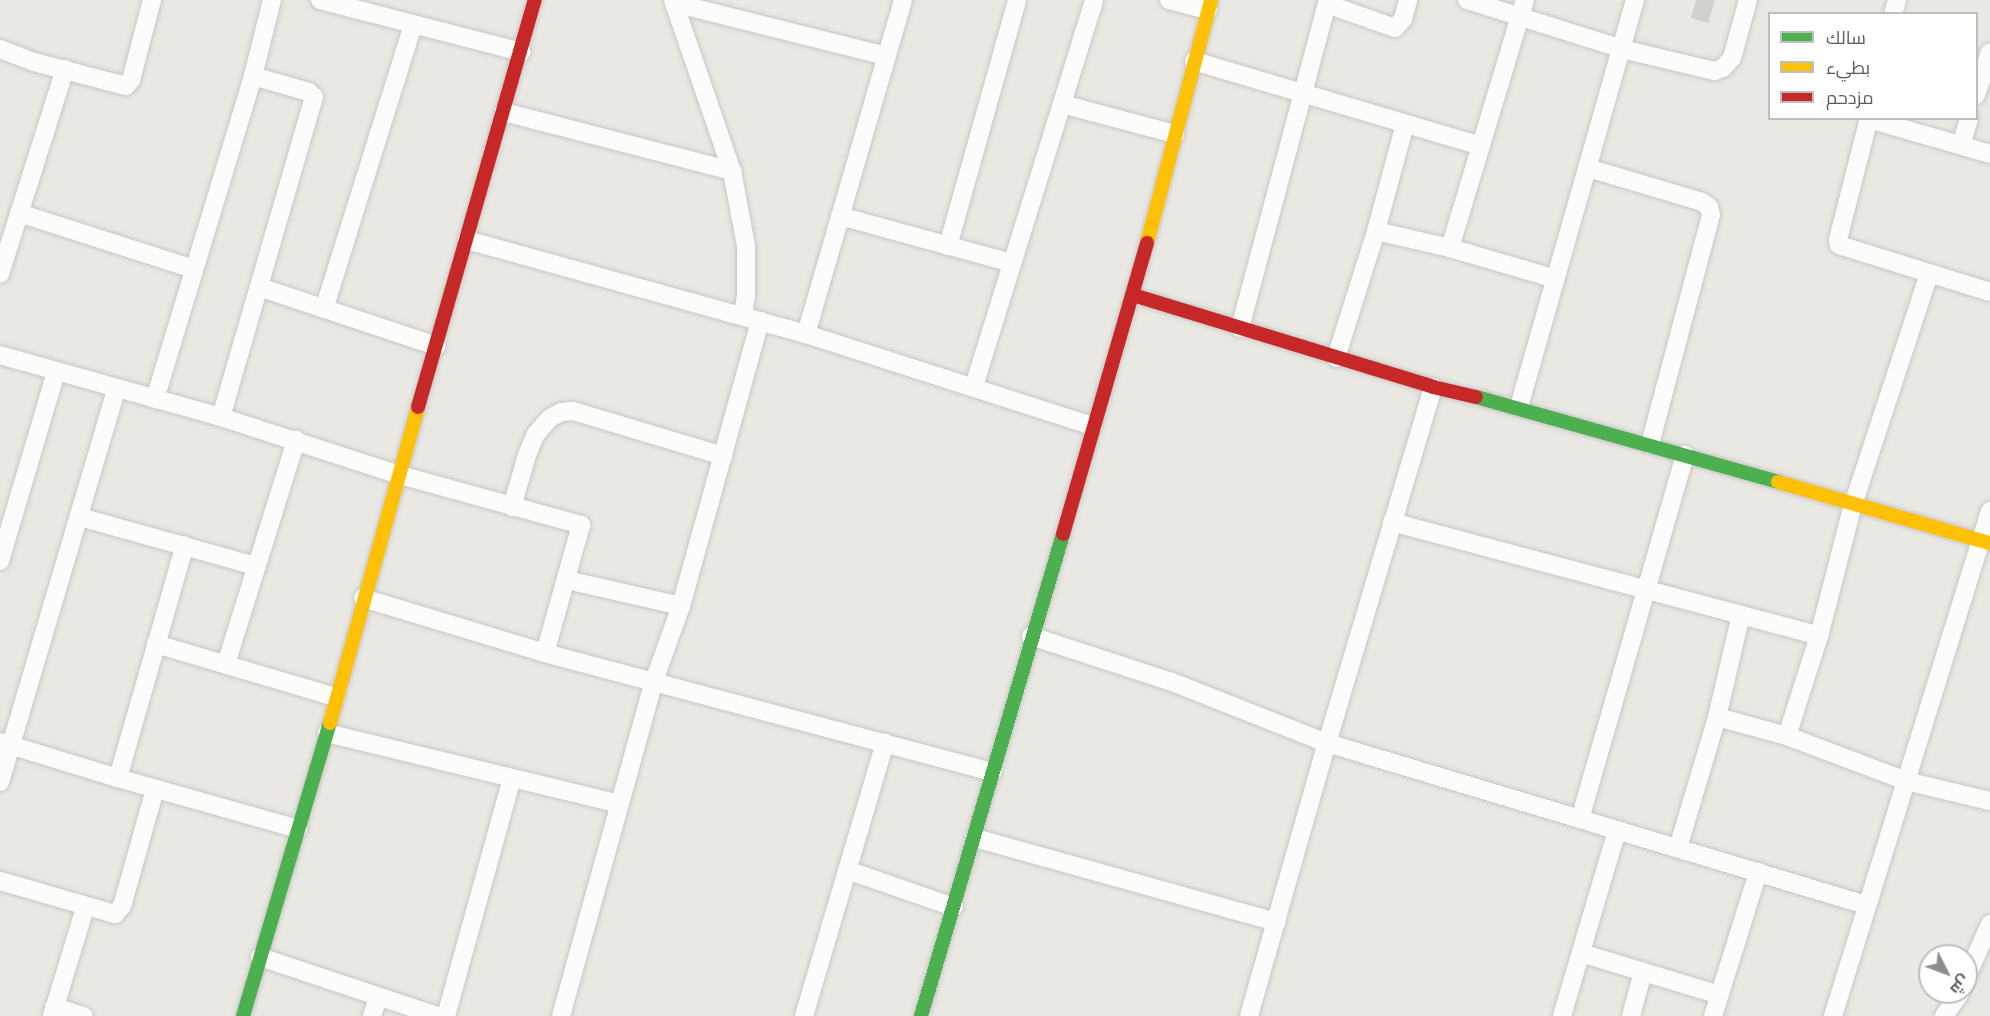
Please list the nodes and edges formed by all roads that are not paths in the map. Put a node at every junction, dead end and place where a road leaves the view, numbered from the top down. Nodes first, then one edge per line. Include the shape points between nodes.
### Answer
1 (152, 0) edge
2 (273, 0) edge
3 (320, 0) edge
4 (535, 0) edge
5 (903, 0) edge
6 (1017, 0) edge
7 (1094, 0) edge
8 (1169, 0) edge
9 (1408, 0) edge
10 (1467, 0) edge
11 (1635, 0) edge
12 (1748, 0) edge
13 (674, 2) edge
14 (1328, 2) edge
15 (1209, 5) edge
16 (1523, 8) edge
17 (413, 25) junction
18 (0, 49) edge
19 (1622, 49) junction
20 (521, 52) junction
21 (1990, 52) edge
22 (887, 56) junction
23 (1194, 61) junction
24 (65, 69) junction
25 (254, 76) junction
26 (1978, 92) edge
27 (1303, 93) junction
28 (1062, 104) junction
29 (504, 112) junction
30 (1869, 120) edge
31 (1872, 120) edge
32 (1968, 120) edge
33 (1405, 124) junction
34 (1175, 134) junction
35 (1481, 146) junction
36 (1960, 146) junction
37 (1990, 154) edge
38 (1588, 168) junction
39 (732, 171) junction
40 (19, 213) junction
41 (840, 216) junction
42 (1376, 231) junction
43 (467, 240) junction
44 (948, 246) junction
45 (1450, 248) junction
46 (1012, 263) junction
47 (193, 269) junction
48 (0, 273) edge
49 (1929, 274) junction
50 (1556, 279) junction
51 (259, 287) junction
52 (1990, 292) edge
53 (1133, 295) junction
54 (324, 309) junction
55 (751, 319) junction
56 (1240, 328) junction
57 (806, 334) junction
58 (436, 345) junction
59 (0, 355) edge
60 (1335, 357) junction
61 (56, 372) junction
62 (974, 386) junction
63 (1433, 387) junction
64 (117, 388) junction
65 (155, 399) junction
66 (1519, 406) junction
67 (221, 417) junction
68 (1093, 426) junction
69 (296, 440) junction
70 (1650, 444) junction
71 (1685, 455) junction
72 (723, 456) junction
73 (400, 475) junction
74 (0, 495) edge
75 (18, 501) junction
76 (1853, 505) junction
77 (512, 507) junction
78 (1990, 511) edge
79 (80, 517) junction
80 (1392, 522) junction
81 (1986, 541) edge
82 (185, 545) junction
83 (0, 561) edge
84 (255, 566) junction
85 (567, 579) junction
86 (1647, 588) junction
87 (363, 598) junction
88 (681, 606) junction
89 (1742, 615) junction
90 (1031, 636) junction
91 (1819, 636) junction
92 (156, 644) junction
93 (545, 653) junction
94 (226, 664) junction
95 (654, 681) junction
96 (335, 697) junction
97 (1717, 717) junction
98 (327, 733) junction
99 (1787, 736) junction
100 (5, 743) edge
101 (885, 743) junction
102 (1326, 743) junction
103 (992, 772) junction
104 (117, 778) junction
105 (512, 778) junction
106 (1906, 781) junction
107 (0, 782) edge
108 (155, 789) junction
109 (1990, 801) edge
110 (620, 804) junction
111 (1580, 819) junction
112 (298, 829) junction
113 (1617, 830) junction
114 (975, 838) junction
115 (1678, 848) junction
116 (847, 870) junction
117 (1758, 872) junction
118 (0, 881) edge
119 (1866, 905) junction
120 (954, 907) junction
121 (85, 908) junction
122 (1276, 922) junction
123 (1990, 924) edge
124 (1978, 951) edge
125 (1581, 953) junction
126 (260, 957) junction
127 (1643, 972) junction
128 (1719, 995) junction
129 (378, 996) junction
130 (53, 1012) edge
131 (84, 1016) edge
132 (243, 1016) edge
133 (372, 1016) edge
134 (437, 1016) edge
135 (446, 1016) edge
136 (561, 1016) edge
137 (804, 1016) edge
138 (921, 1016) edge
139 (1249, 1016) edge
140 (1562, 1016) edge
141 (1631, 1016) edge
142 (1713, 1016) edge
143 (1833, 1016) edge

1 - 24 street via 128,85
2 - 25 street
3 - 17 street
4 - 20 street
5 - 22 street
6 - 44 street
7 - 28 street
8 - 15 street
9 - 14 street via 1403,20 1395,28
10 - 16 street
11 - 19 street
12 - 19 street via 1732,58 1723,69 1714,71
13 - 22 street
13 - 39 street
14 - 27 street
15 - 23 street
16 - 19 street
16 - 35 street
17 - 20 street
17 - 54 street
18 - 24 street
19 - 38 street
20 - 29 street
21 - 26 street
22 - 41 street
23 - 27 street
23 - 34 street
24 - 40 street
25 - 47 street
25 - 51 street via 309,92 314,97
27 - 33 street
27 - 56 street
28 - 34 street
28 - 46 street
29 - 39 street
29 - 43 street
30 - 49 street via 1839,245
31 - 36 street
32 - 36 street
33 - 35 street
33 - 42 street
34 - 53 street
35 - 45 street
36 - 37 street
38 - 50 street
38 - 70 street via 1702,202 1711,215
39 - 55 street via 746,246 746,295
40 - 47 street
40 - 48 street
41 - 44 street
41 - 57 street
42 - 45 street
42 - 60 street
43 - 55 street
43 - 58 street
44 - 46 street
45 - 50 street
46 - 62 street
47 - 65 street
49 - 52 street
49 - 76 street
50 - 66 street
51 - 54 street
51 - 67 street
53 - 56 street
53 - 68 street
54 - 58 street
55 - 57 street
55 - 72 street
56 - 60 street
57 - 62 street
58 - 73 street
59 - 61 street
60 - 63 street
61 - 64 street
61 - 75 street
62 - 68 street
63 - 66 street
63 - 80 street
64 - 65 street
64 - 79 street
65 - 67 street
66 - 70 street
67 - 69 street
68 - 90 street
69 - 73 street
69 - 84 street
70 - 71 street
71 - 76 street
71 - 86 street
72 - 77 street via 573,411 562,412 550,418 536,434
72 - 88 street
73 - 77 street
73 - 87 street
74 - 75 street
75 - 83 street
76 - 81 street
76 - 91 street
77 - 85 street via 581,525
78 - 81 street
79 - 82 street
79 - 100 street
80 - 86 street
80 - 102 street
81 - 106 street
82 - 84 street
82 - 92 street
84 - 94 street
85 - 88 street
85 - 93 street
86 - 89 street
86 - 111 street
87 - 93 street
87 - 96 street
88 - 95 street
89 - 91 street
89 - 97 street
90 - 102 street via 1172,682
90 - 103 street
91 - 99 street
92 - 94 street
92 - 104 street
93 - 95 street
94 - 96 street
95 - 101 street
95 - 110 street
96 - 98 street
97 - 99 street
97 - 115 street
98 - 105 street
98 - 112 street
99 - 106 street
100 - 104 street
100 - 107 street
101 - 103 street
101 - 116 street
102 - 111 street
102 - 122 street
103 - 114 street
104 - 108 street
105 - 110 street
105 - 135 street
106 - 109 street
106 - 119 street
108 - 112 street
108 - 121 street via 120,909 115,914
110 - 136 street
111 - 113 street
112 - 126 street
113 - 115 street
113 - 125 street
114 - 120 street
114 - 122 street
115 - 117 street
116 - 120 street
116 - 137 street
117 - 119 street
117 - 128 street
118 - 121 street
119 - 143 street
120 - 138 street
121 - 130 street
122 - 139 street
123 - 124 street
125 - 127 street
125 - 140 street
126 - 129 street
126 - 132 street
127 - 128 street
127 - 141 street
128 - 142 street
129 - 133 street
129 - 134 street
130 - 131 street

